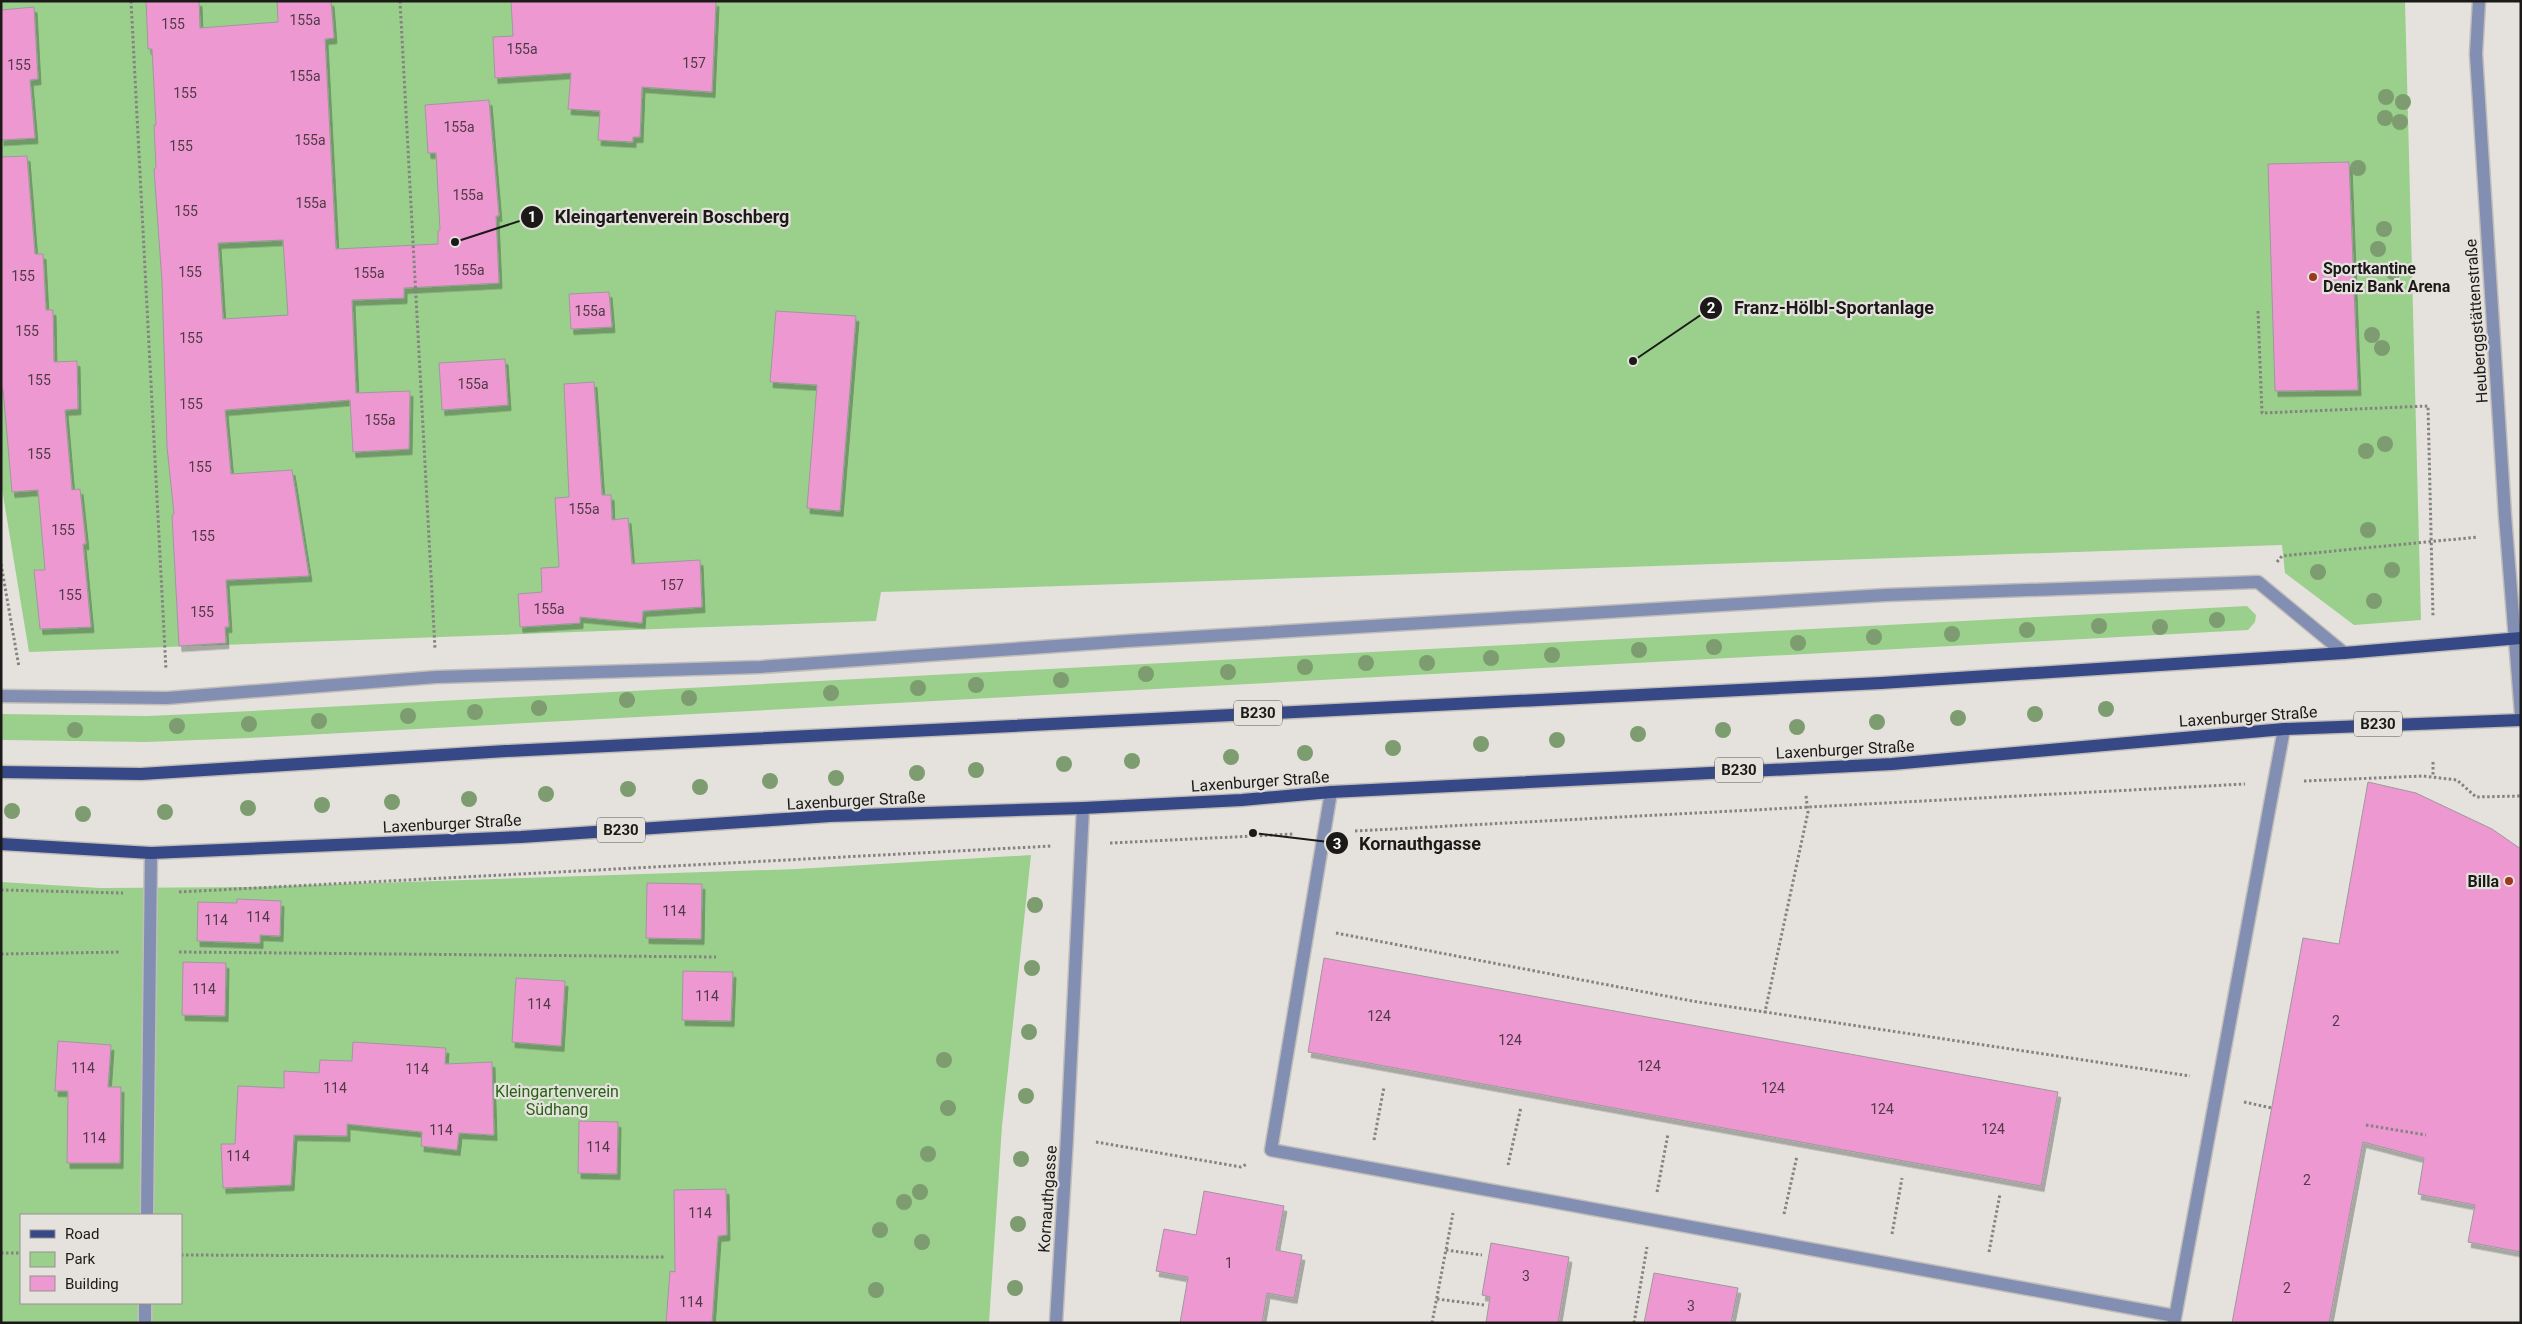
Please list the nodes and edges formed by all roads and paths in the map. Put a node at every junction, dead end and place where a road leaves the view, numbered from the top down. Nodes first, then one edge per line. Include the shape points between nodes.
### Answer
1 (131, 1) edge
2 (400, 1) edge
3 (2480, 1) edge
4 (2258, 311) dead end
5 (2506, 535) junction
6 (2431, 541) junction
7 (1, 564) edge
8 (2515, 564) edge
9 (2258, 582) junction
10 (2433, 619) dead end
11 (2517, 638) edge
12 (2344, 653) junction
13 (436, 677) junction
14 (1, 696) edge
15 (24, 697) junction
16 (168, 698) junction
17 (2521, 714) edge
18 (2521, 720) edge
19 (2284, 728) junction
20 (2433, 762) dead end
21 (1801, 767) junction
22 (1, 772) edge
23 (2433, 777) junction
24 (2273, 782) junction
25 (1331, 792) junction
26 (2521, 796) edge
27 (1808, 807) junction
28 (1083, 808) junction
29 (1324, 832) junction
30 (1, 844) edge
31 (1081, 845) junction
32 (151, 853) junction
33 (1, 890) edge
34 (151, 894) junction
35 (1308, 928) junction
36 (150, 952) junction
37 (1, 954) edge
38 (716, 957) dead end
39 (1765, 1012) junction
40 (2218, 1081) junction
41 (1384, 1087) dead end
42 (1521, 1107) dead end
43 (2366, 1125) dead end
44 (1668, 1134) dead end
45 (2426, 1135) dead end
46 (1068, 1137) junction
47 (1797, 1156) dead end
48 (1241, 1167) dead end
49 (1368, 1167) junction
50 (1902, 1178) dead end
51 (1458, 1184) junction
52 (1502, 1192) junction
53 (2000, 1194) dead end
54 (147, 1214) edge
55 (1652, 1219) junction
56 (1778, 1242) junction
57 (1446, 1250) junction
58 (1, 1252) edge
59 (20, 1253) edge
60 (182, 1255) edge
61 (1482, 1255) dead end
62 (664, 1257) dead end
63 (1887, 1261) junction
64 (1983, 1279) junction
65 (1437, 1299) junction
66 (145, 1304) edge
67 (1484, 1305) dead end
68 (2174, 1319) edge
69 (145, 1323) edge
70 (1056, 1323) edge
71 (1432, 1323) edge
72 (1634, 1323) edge

1 - 16 path
2 - 13 path
3 - 5 street, Heuberggstättenstraße via 2476,54
4 - 6 path via 2262,413 2428,406
5 - 6 path
5 - 8 street, Heuberggstättenstraße
6 - 9 path via 2282,556
6 - 10 path
7 - 15 path
8 - 11 street, Heuberggstättenstraße
9 - 12 street
9 - 13 street via 1876,596 760,667
11 - 12 main road, B230
11 - 17 street, Heuberggstättenstraße
12 - 22 main road, B230 via 1881,683 506,751 141,774
13 - 16 street
14 - 15 street
15 - 16 street
18 - 19 main road, Laxenburger Straße / B230
19 - 21 main road, Laxenburger Straße / B230 via 1892,764
19 - 24 street
20 - 23 path
21 - 25 main road, Laxenburger Straße / B230
21 - 27 path
23 - 24 path
23 - 26 path via 2457,780 2476,797
24 - 27 path
24 - 40 street
25 - 28 main road, Laxenburger Straße / B230
25 - 29 street
27 - 29 path
27 - 39 path
28 - 31 street, Kornauthgasse
28 - 32 main road, Laxenburger Straße / B230 via 830,816 521,836
29 - 31 path
29 - 35 street
30 - 32 main road, Laxenburger Straße / B230
31 - 34 path
31 - 46 street, Kornauthgasse
32 - 34 street
33 - 34 path
34 - 36 street
35 - 39 path via 1692,1002
35 - 49 street via 1271,1150
36 - 37 path
36 - 38 path
36 - 54 street
39 - 40 path
40 - 68 street
41 - 49 path
42 - 52 path
43 - 45 path
44 - 55 path
46 - 48 path
46 - 70 street, Kornauthgasse
47 - 56 path
49 - 51 street
50 - 63 path
51 - 52 street
51 - 57 path
52 - 55 street
53 - 64 path
55 - 56 street
55 - 72 path
56 - 63 street
57 - 61 path
57 - 65 path
58 - 59 path
60 - 62 path
63 - 64 street
64 - 68 street
65 - 67 path
65 - 71 path
66 - 69 street

